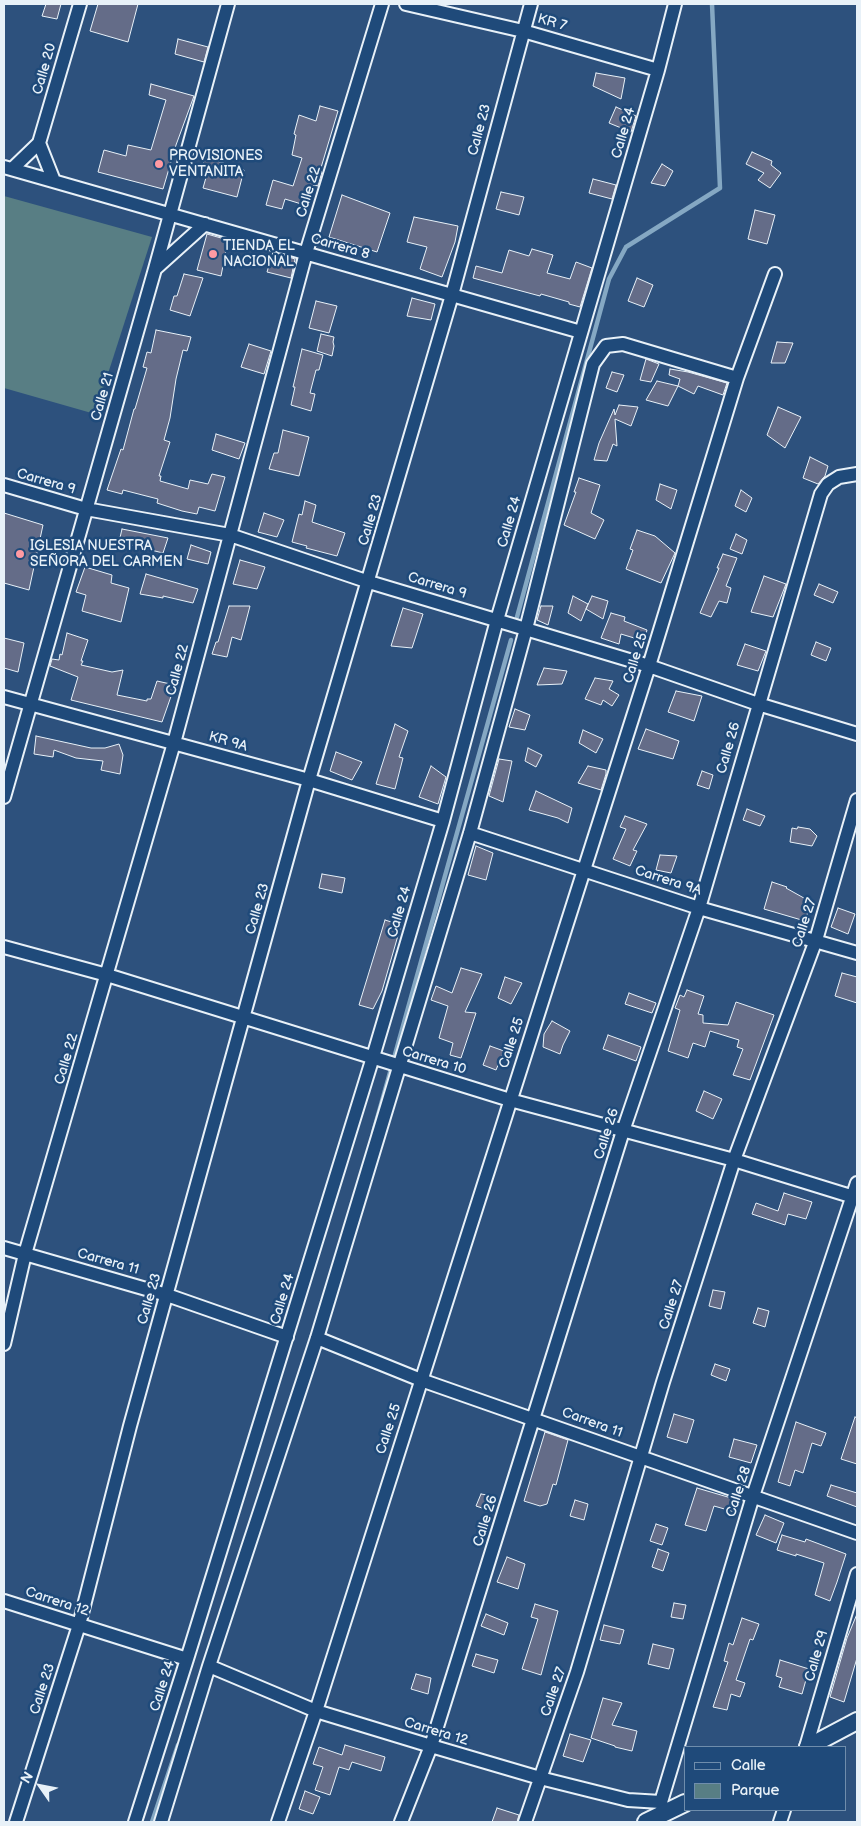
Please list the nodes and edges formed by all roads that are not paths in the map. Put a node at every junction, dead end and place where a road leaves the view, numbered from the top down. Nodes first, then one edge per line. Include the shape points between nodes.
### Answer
1 (80, 4) edge
2 (228, 4) edge
3 (382, 4) edge
4 (406, 4) edge
5 (531, 4) edge
6 (675, 4) edge
7 (522, 30) junction
8 (658, 70) junction
9 (39, 143) junction
10 (8, 168) edge
11 (54, 181) junction
12 (169, 214) junction
13 (205, 224) junction
14 (306, 253) junction
15 (156, 269) junction
16 (775, 274) dead end
17 (452, 295) junction
18 (581, 332) junction
19 (736, 378) junction
20 (857, 474) edge
21 (4, 485) edge
22 (86, 509) junction
23 (230, 535) junction
24 (369, 582) junction
25 (497, 620) junction
26 (526, 629) junction
27 (649, 666) junction
28 (4, 697) edge
29 (30, 703) junction
30 (758, 704) junction
31 (857, 734) edge
32 (174, 742) junction
33 (310, 780) junction
34 (4, 797) edge
35 (857, 800) edge
36 (443, 821) junction
37 (470, 832) junction
38 (584, 869) junction
39 (699, 908) junction
40 (816, 940) junction
41 (4, 947) edge
42 (857, 953) edge
43 (107, 975) junction
44 (244, 1016) junction
45 (375, 1058) junction
46 (398, 1066) junction
47 (510, 1100) junction
48 (623, 1131) junction
49 (734, 1160) junction
50 (857, 1183) edge
51 (855, 1197) edge
52 (4, 1248) edge
53 (25, 1254) junction
54 (168, 1295) junction
55 (287, 1338) junction
56 (317, 1338) junction
57 (4, 1344) edge
58 (421, 1380) junction
59 (534, 1418) junction
60 (641, 1457) junction
61 (753, 1496) junction
62 (857, 1533) edge
63 (857, 1574) edge
64 (4, 1601) edge
65 (79, 1625) junction
66 (187, 1659) junction
67 (209, 1666) junction
68 (316, 1711) junction
69 (857, 1721) edge
70 (431, 1746) junction
71 (807, 1746) edge
72 (809, 1746) edge
73 (540, 1778) junction
74 (684, 1803) edge
75 (663, 1807) junction
76 (16, 1822) edge
77 (135, 1822) edge
78 (161, 1822) edge
79 (278, 1822) edge
80 (401, 1822) edge
81 (524, 1822) edge
82 (646, 1822) edge

1 - 9 street, Calle 20
2 - 12 street, Calle 21
3 - 14 street, Calle 22
4 - 7 street, KR 7
5 - 7 street, Calle 23
6 - 8 street, Calle 24
7 - 8 street, KR 7
7 - 17 street, Calle 23
8 - 18 street, Calle 24
9 - 10 street, Calle 20
9 - 11 street
10 - 11 street, Carrera 8
11 - 12 street, Carrera 8
12 - 13 street, Carrera 8
12 - 15 street, Calle 21
13 - 14 street, Carrera 8
13 - 15 street
14 - 17 street, Carrera 8
14 - 23 street, Calle 22
15 - 22 street, Calle 21
16 - 19 street, Calle 25
17 - 18 street, Carrera 8
17 - 24 street, Calle 23
18 - 25 street, Calle 24
19 - 26 street via 623,344 606,346 593,364
19 - 27 street, Calle 25
20 - 30 street, Calle 26 via 839,477 821,494
21 - 22 street, Carrera 9
22 - 23 street, Carrera 9
22 - 29 street, Calle 21
23 - 24 street, Carrera 9
23 - 32 street, Calle 22
24 - 25 street, Carrera 9
24 - 33 street, Calle 23
25 - 26 street, Carrera 9
25 - 36 street, Calle 24
26 - 27 street, Carrera 9
26 - 37 street
27 - 30 street, Carrera 9
27 - 38 street, Calle 25
28 - 29 street, KR 9A
29 - 32 street, KR 9A
29 - 34 street, Calle 21
30 - 31 street, Carrera 9
30 - 39 street, Calle 26
32 - 33 street, KR 9A
32 - 43 street, Calle 22
33 - 36 street, KR 9A
33 - 44 street, Calle 23
35 - 40 street, Calle 27
36 - 45 street, Calle 24
37 - 38 street, Carrera 9A
37 - 46 street
38 - 39 street, Carrera 9A
38 - 47 street, Calle 25
39 - 40 street, Carrera 9A
39 - 48 street, Calle 26
40 - 42 street, Carrera 9A
40 - 49 street, Calle 27
41 - 43 street, Carrera 10
43 - 44 street, Carrera 10
43 - 53 street, Calle 22
44 - 45 street, Carrera 10
44 - 54 street, Calle 23
45 - 46 street, Carrera 10
45 - 55 street, Calle 24
46 - 47 street, Carrera 10
46 - 56 street
47 - 48 street, Carrera 10
47 - 58 street, Calle 25
48 - 49 street, Carrera 10
48 - 59 street, Calle 26
49 - 51 street, Carrera 10
49 - 60 street, Calle 27
50 - 51 street, Calle 28
51 - 61 street, Calle 28
52 - 53 street, Carrera 11
53 - 54 street, Carrera 11
53 - 57 street, Calle 22
54 - 55 street, Carrera 11
54 - 65 street, Calle 23 via 130,1426
55 - 66 street, Calle 24
56 - 58 street, Carrera 11
56 - 67 street
58 - 59 street, Carrera 11
58 - 68 street, Calle 25
59 - 60 street, Carrera 11
59 - 70 street, Calle 26
60 - 61 street, Carrera 11
60 - 73 street, Calle 27 via 577,1672
61 - 62 street, Carrera 11
61 - 75 street, Calle 28
63 - 71 street, Calle 29
64 - 65 street, Carrera 12
65 - 66 street, Carrera 12
65 - 76 street, Calle 23
66 - 77 street, Calle 24
67 - 68 street, Carrera 12
67 - 78 street
68 - 70 street, Carrera 12
68 - 79 street, Calle 25
69 - 72 street
70 - 73 street, Carrera 12
70 - 80 street, Calle 26
73 - 75 street, Carrera 12
73 - 81 street, Calle 27
74 - 75 street
75 - 82 street

